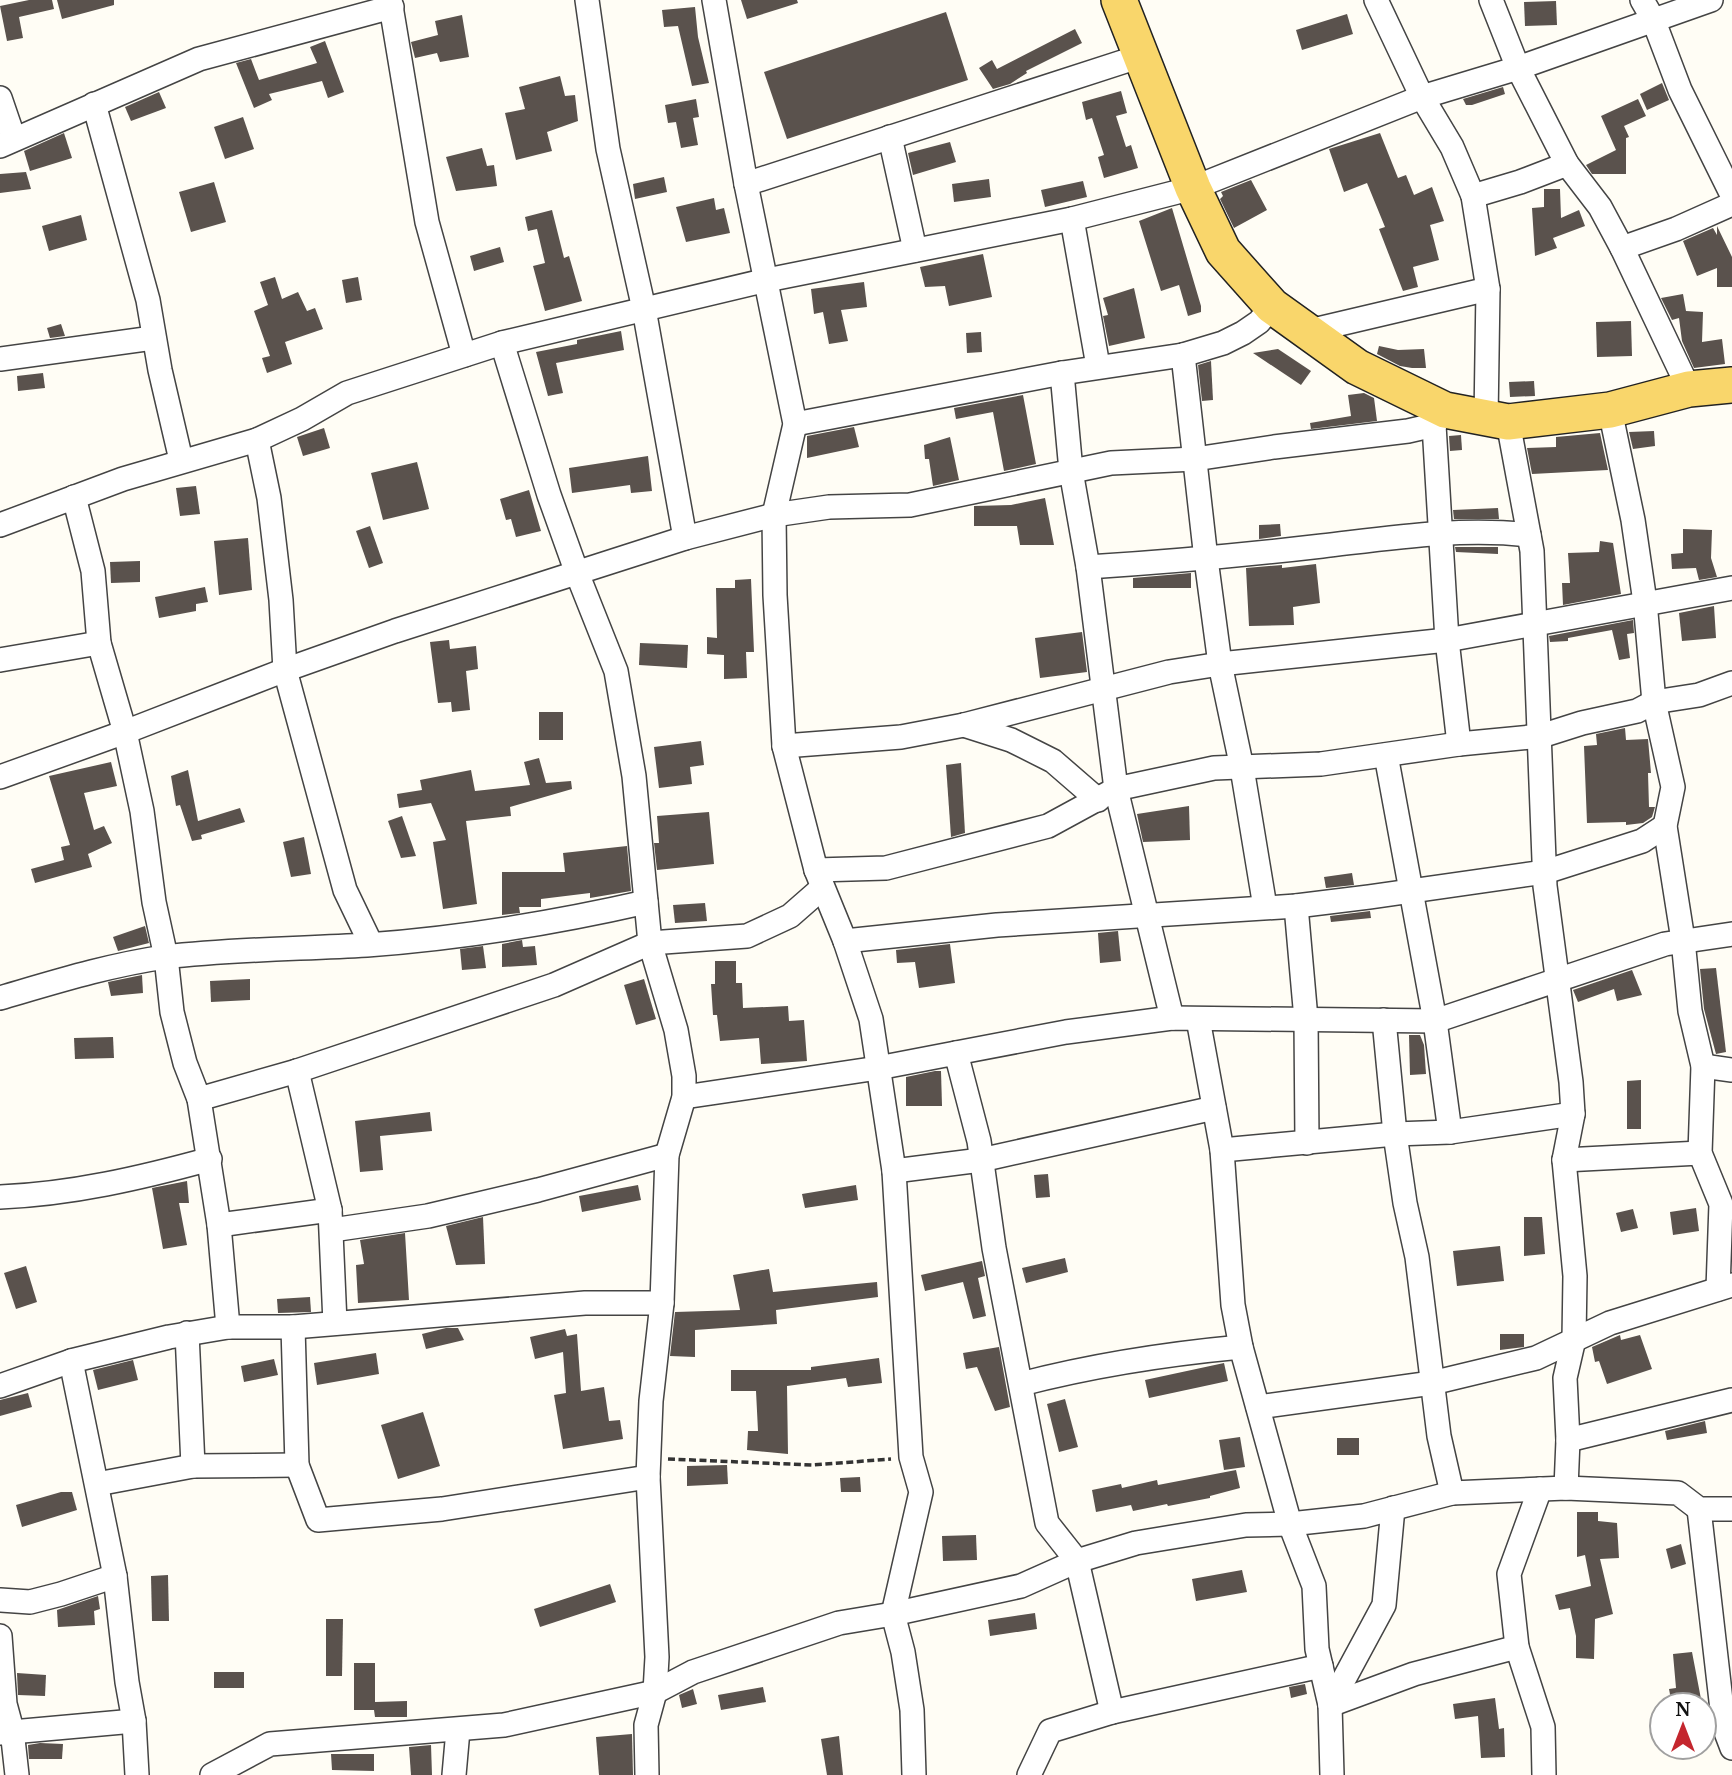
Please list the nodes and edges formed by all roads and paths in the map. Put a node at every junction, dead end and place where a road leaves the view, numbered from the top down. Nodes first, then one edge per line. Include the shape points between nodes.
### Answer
1 (587, 0) edge
2 (714, 0) edge
3 (1119, 0) edge
4 (1376, 0) edge
5 (1490, 0) edge
6 (1711, 0) edge
7 (391, 4) edge
8 (1648, 9) edge
9 (1141, 56) junction
10 (1518, 68) junction
11 (1422, 97) junction
12 (0, 98) edge
13 (94, 104) junction
14 (890, 137) junction
15 (7, 142) edge
16 (1567, 164) junction
17 (746, 184) junction
18 (1193, 188) junction
19 (1732, 195) edge
20 (1473, 196) junction
21 (1732, 204) edge
22 (1072, 219) junction
23 (1622, 248) junction
24 (915, 250) junction
25 (767, 280) junction
26 (1488, 289) junction
27 (1272, 306) junction
28 (644, 309) junction
29 (1305, 332) junction
30 (153, 338) junction
31 (502, 343) junction
32 (464, 355) junction
33 (1184, 355) junction
34 (0, 359) edge
35 (1098, 366) junction
36 (1062, 373) junction
37 (1732, 385) edge
38 (1689, 389) junction
39 (1610, 410) junction
40 (1439, 417) junction
41 (1497, 420) junction
42 (795, 424) junction
43 (257, 440) junction
44 (1195, 459) junction
45 (181, 460) junction
46 (1071, 471) junction
47 (74, 497) junction
48 (774, 516) junction
49 (0, 525) edge
50 (1442, 533) junction
51 (1529, 535) junction
52 (685, 538) junction
53 (1206, 559) junction
54 (1088, 567) junction
55 (577, 573) junction
56 (1732, 588) edge
57 (1645, 603) junction
58 (1534, 623) junction
59 (1447, 640) junction
60 (99, 643) junction
61 (0, 660) edge
62 (1220, 664) junction
63 (285, 670) junction
64 (1732, 683) edge
65 (1104, 691) junction
66 (1654, 702) junction
67 (964, 724) junction
68 (125, 732) junction
69 (1541, 736) junction
70 (1459, 744) junction
71 (784, 746) junction
72 (1386, 755) junction
73 (1242, 768) junction
74 (0, 777) edge
75 (1107, 794) junction
76 (1665, 826) junction
77 (1545, 872) junction
78 (819, 879) junction
79 (1410, 890) junction
80 (646, 902) junction
81 (1296, 906) junction
82 (1265, 907) junction
83 (1148, 914) junction
84 (1732, 934) edge
85 (1683, 940) junction
86 (845, 941) junction
87 (650, 943) junction
88 (370, 944) junction
89 (166, 957) junction
90 (1557, 980) junction
91 (0, 998) edge
92 (1172, 1018) junction
93 (1198, 1019) junction
94 (1306, 1019) junction
95 (1384, 1020) junction
96 (1435, 1021) junction
97 (956, 1053) junction
98 (1703, 1066) junction
99 (878, 1068) junction
100 (1732, 1070) edge
101 (297, 1071) junction
102 (684, 1097) junction
103 (199, 1099) junction
104 (1214, 1108) junction
105 (1573, 1114) junction
106 (1450, 1132) junction
107 (1395, 1133) junction
108 (1307, 1143) junction
109 (1222, 1150) junction
110 (1700, 1153) junction
111 (667, 1155) junction
112 (210, 1159) junction
113 (981, 1160) junction
114 (1564, 1160) junction
115 (894, 1171) junction
116 (0, 1197) edge
117 (331, 1220) junction
118 (219, 1225) junction
119 (1725, 1287) edge
120 (662, 1303) junction
121 (335, 1323) junction
122 (229, 1327) junction
123 (293, 1327) junction
124 (187, 1333) junction
125 (1574, 1339) junction
126 (1241, 1347) junction
127 (71, 1360) junction
128 (1, 1380) edge
129 (1432, 1383) junction
130 (1021, 1384) junction
131 (1732, 1400) edge
132 (1258, 1407) junction
133 (1568, 1440) junction
134 (911, 1457) junction
135 (297, 1465) junction
136 (193, 1466) junction
137 (648, 1468) junction
138 (97, 1484) junction
139 (1566, 1488) junction
140 (1540, 1489) junction
141 (1452, 1493) junction
142 (1393, 1508) junction
143 (1732, 1509) edge
144 (1699, 1510) junction
145 (1290, 1524) junction
146 (1077, 1561) junction
147 (115, 1576) junction
148 (0, 1600) edge
149 (893, 1614) junction
150 (0, 1636) edge
151 (1517, 1647) junction
152 (1321, 1666) junction
153 (655, 1692) junction
154 (1331, 1705) junction
155 (1112, 1712) junction
156 (134, 1721) junction
157 (458, 1730) junction
158 (6, 1732) edge
159 (913, 1733) junction
160 (1729, 1733) edge
161 (248, 1765) edge
162 (17, 1775) edge
163 (137, 1775) edge
164 (212, 1775) edge
165 (454, 1775) edge
166 (648, 1775) edge
167 (914, 1775) edge
168 (931, 1775) edge
169 (1029, 1775) edge
170 (1332, 1775) edge
171 (1544, 1775) edge

1 - 28 street via 608,149
2 - 17 street
3 - 9 main road
4 - 11 street
5 - 10 street
6 - 8 street
7 - 13 street via 199,59
7 - 32 street via 427,222
8 - 10 street
8 - 19 street via 1680,90
9 - 14 street
9 - 18 main road
10 - 11 street
10 - 16 street
11 - 18 street
11 - 20 street via 1452,147
12 - 15 street
13 - 15 street
13 - 30 street via 148,300
14 - 17 street
14 - 24 street
16 - 20 street
16 - 23 street via 1600,207
17 - 25 street
18 - 22 street
18 - 27 main road via 1223,251
20 - 26 street
21 - 23 street
22 - 24 street
22 - 35 street
23 - 38 street
24 - 25 street
25 - 28 street
25 - 42 street
26 - 29 street
26 - 41 street
27 - 29 main road
27 - 33 street via 1243,333
28 - 31 street
28 - 52 street
29 - 40 main road
30 - 34 street
30 - 45 street
31 - 32 street
31 - 55 street
32 - 43 street via 347,393
33 - 35 street
33 - 44 street
35 - 36 street
36 - 42 street
36 - 46 street
37 - 38 main road
38 - 39 main road
39 - 41 main road
39 - 57 street
40 - 41 main road
40 - 44 street via 1408,431
40 - 50 street
41 - 51 street
42 - 48 street
43 - 45 street
43 - 63 street via 271,511
44 - 46 street via 1111,463
44 - 53 street
45 - 47 street
46 - 48 street via 910,505 829,507
46 - 54 street
47 - 49 street
47 - 60 street via 93,571
48 - 52 street
48 - 71 street
50 - 51 street
50 - 53 street
50 - 59 street
51 - 58 street
52 - 55 street
53 - 54 street
53 - 62 street
54 - 65 street
55 - 63 street
55 - 80 street via 616,671 634,776
56 - 57 street
57 - 58 street
57 - 66 street
58 - 59 street
58 - 69 street
59 - 62 street
59 - 70 street
60 - 61 street
60 - 68 street
62 - 65 street
62 - 73 street
63 - 68 street
63 - 88 street via 345,890
64 - 66 street via 1699,695
65 - 67 street
65 - 75 street
66 - 69 street via 1637,711
66 - 76 street via 1673,787
67 - 71 street via 901,737
67 - 75 street via 1011,740
68 - 74 street
68 - 89 street
69 - 70 street
69 - 77 street
70 - 72 street
71 - 78 street
72 - 73 street
72 - 79 street
73 - 75 street via 1214,768
73 - 82 street
75 - 78 street via 1048,826 886,868
75 - 83 street
76 - 77 street via 1642,841
76 - 85 street
77 - 79 street
77 - 90 street
78 - 86 street
78 - 87 street via 790,916 747,936
79 - 81 street
79 - 96 street
80 - 87 street
80 - 88 street via 560,922
81 - 82 street
81 - 94 street
82 - 83 street
83 - 86 street
83 - 92 street
84 - 85 street
85 - 90 street
85 - 98 street via 1690,1011
86 - 99 street via 871,1019
87 - 101 street via 554,985
87 - 102 street via 676,1030
88 - 89 street
89 - 91 street via 104,968
89 - 103 street via 172,1013
90 - 96 street
90 - 105 street
92 - 93 street
92 - 97 street
93 - 94 street
93 - 104 street
94 - 95 street
94 - 108 street
95 - 96 street
95 - 107 street
96 - 106 street
97 - 99 street
97 - 113 street
98 - 100 street
98 - 110 street
99 - 102 street
99 - 115 street
101 - 103 street
101 - 117 street
102 - 111 street
103 - 112 street
104 - 109 street
104 - 113 street
105 - 106 street
105 - 114 street
106 - 107 street
107 - 108 street
107 - 129 street via 1417,1257
108 - 109 street
109 - 126 street via 1233,1305
110 - 114 street
110 - 119 street via 1721,1205
111 - 117 street via 428,1216
111 - 120 street
112 - 116 street via 88,1188
112 - 118 street
113 - 115 street
113 - 130 street
114 - 125 street via 1575,1276
115 - 134 street
117 - 118 street
117 - 121 street
118 - 122 street
119 - 125 street via 1609,1323
120 - 121 street via 585,1303
120 - 137 street
121 - 123 street
122 - 123 street
122 - 124 street
123 - 135 street
124 - 127 street
124 - 136 street
125 - 129 street via 1536,1358
125 - 133 street via 1565,1378
126 - 130 street via 1098,1365
126 - 132 street
127 - 128 street
127 - 138 street
129 - 132 street
129 - 141 street via 1438,1436
130 - 146 street via 1047,1523
131 - 133 street
132 - 145 street
133 - 139 street
134 - 137 path via 813,1465
134 - 149 street via 922,1492
135 - 136 street
135 - 137 street via 318,1520 442,1509
136 - 138 street
137 - 153 street
138 - 147 street
139 - 140 street
139 - 144 street via 1678,1493
140 - 141 street
140 - 151 street via 1508,1574
141 - 142 street
142 - 145 street
142 - 154 street via 1384,1605
143 - 144 street
144 - 160 street
145 - 146 street via 1246,1525 1136,1543
145 - 152 street via 1314,1586
146 - 149 street via 1021,1586
146 - 155 street
147 - 148 street via 30,1602
147 - 156 street
149 - 153 street via 839,1623 693,1672
149 - 159 street via 903,1652
150 - 158 street
151 - 154 street via 1414,1674
151 - 171 street via 1543,1727
152 - 154 street
152 - 155 street
153 - 157 street via 504,1725
153 - 166 street via 646,1725
154 - 170 street
155 - 169 street via 1050,1731
156 - 158 street
156 - 163 street
157 - 161 street via 270,1745
157 - 165 street
158 - 162 street
159 - 167 street
159 - 168 street
161 - 164 street

